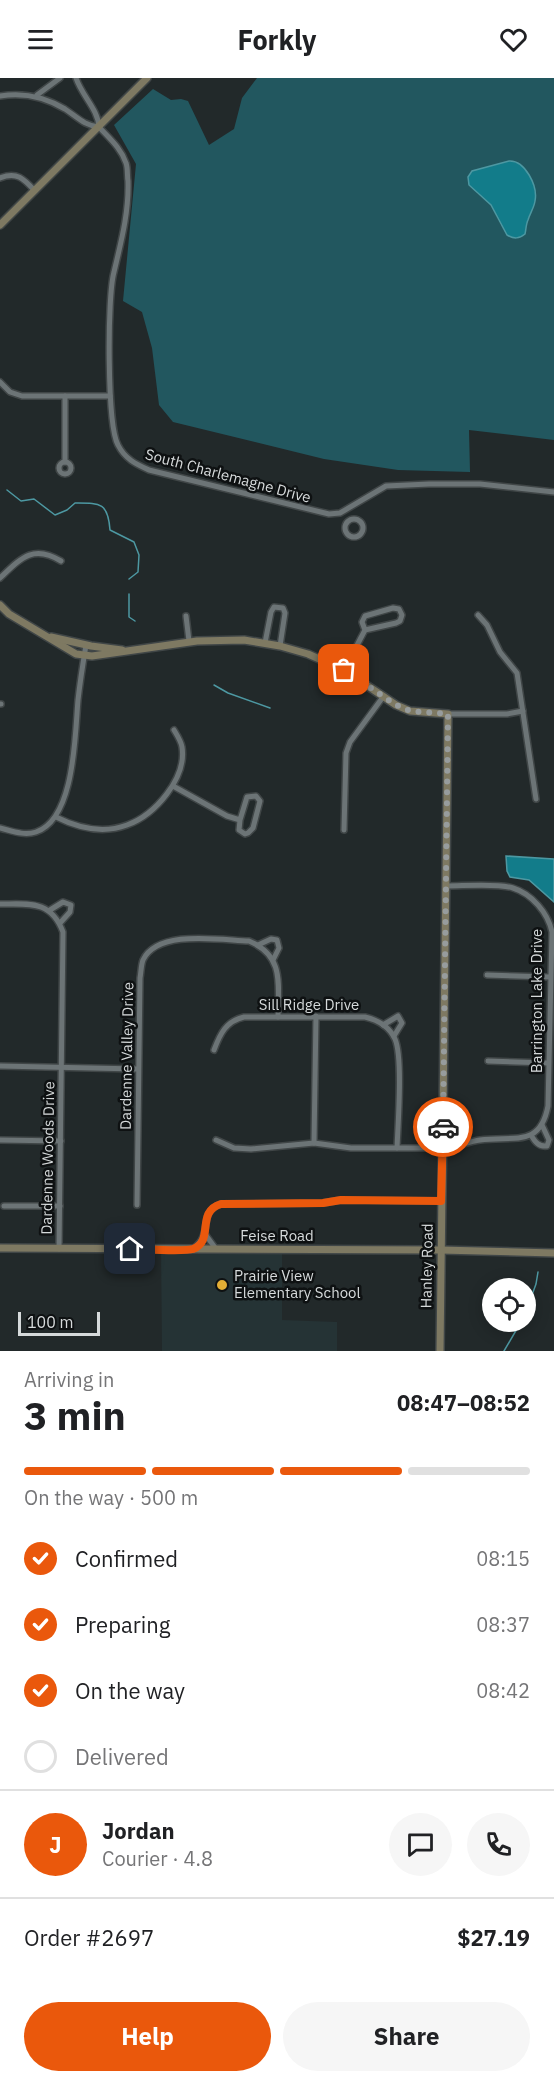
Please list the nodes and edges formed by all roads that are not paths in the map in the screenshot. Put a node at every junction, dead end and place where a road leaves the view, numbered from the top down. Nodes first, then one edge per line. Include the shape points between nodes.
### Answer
1 (60, 78) edge
2 (76, 78) edge
3 (147, 78) edge
4 (37, 95) junction
5 (0, 96) edge
6 (99, 127) junction
7 (0, 178) edge
8 (35, 191) junction
9 (0, 225) edge
10 (0, 382) edge
11 (65, 396) junction
12 (110, 396) junction
13 (65, 462) dead end
14 (554, 492) edge
15 (347, 510) junction
16 (350, 520) dead end
17 (61, 561) dead end
18 (0, 578) edge
19 (0, 605) edge
20 (478, 615) dead end
21 (186, 616) dead end
22 (364, 630) junction
23 (48, 636) junction
24 (189, 641) junction
25 (264, 643) junction
26 (86, 645) junction
27 (280, 646) junction
28 (125, 651) junction
29 (84, 655) junction
30 (344, 670) junction
31 (383, 697) junction
32 (523, 711) junction
33 (448, 714) junction
34 (174, 730) dead end
35 (173, 786) junction
36 (536, 799) dead end
37 (56, 817) junction
38 (240, 820) junction
39 (0, 828) edge
40 (344, 831) dead end
41 (447, 886) junction
42 (0, 904) edge
43 (50, 910) junction
44 (60, 923) junction
45 (258, 945) junction
46 (273, 960) junction
47 (487, 975) dead end
48 (550, 978) junction
49 (316, 1016) junction
50 (278, 1017) junction
51 (383, 1025) junction
52 (393, 1036) junction
53 (214, 1050) dead end
54 (488, 1061) dead end
55 (548, 1063) junction
56 (0, 1066) edge
57 (62, 1068) junction
58 (137, 1069) junction
59 (542, 1125) junction
60 (531, 1135) junction
61 (0, 1140) edge
62 (216, 1140) dead end
63 (61, 1141) junction
64 (314, 1143) junction
65 (398, 1148) junction
66 (443, 1148) junction
67 (441, 1201) junction
68 (137, 1205) dead end
69 (4, 1206) dead end
70 (60, 1206) junction
71 (206, 1234) junction
72 (0, 1248) edge
73 (59, 1249) junction
74 (192, 1249) junction
75 (216, 1249) junction
76 (441, 1250) junction
77 (554, 1253) edge
78 (440, 1351) edge

1 - 4 street
2 - 6 street via 98,115
3 - 6 street
4 - 5 street
4 - 6 street via 87,126
6 - 8 street
6 - 12 street, South Charlemagne Drive via 116,144 127,164 128,188 126,224 112,284
7 - 8 street via 20,176
8 - 9 street
10 - 11 street via 10,392 22,396
11 - 12 street
11 - 13 street
12 - 15 street, South Charlemagne Drive via 113,433 118,446 133,463 329,514
14 - 15 street, South Charlemagne Drive via 480,484 386,486
15 - 16 street
17 - 18 street via 44,552 27,555
19 - 23 street
20 - 32 street via 517,673
21 - 24 street
22 - 22 street via 365,616 393,608 402,615 396,623
22 - 30 street
23 - 26 street
23 - 29 street
24 - 25 street
24 - 28 street
25 - 27 street
25 - 27 street via 271,612 278,607 285,613
26 - 28 street
26 - 29 street
27 - 30 street
28 - 29 street
29 - 37 street via 74,754
30 - 31 street
31 - 33 street via 410,711
31 - 40 street via 346,753
32 - 33 street
32 - 36 street
33 - 41 street, Hanley Road
34 - 35 street via 182,753
35 - 37 street via 158,805 127,825 97,830
35 - 38 street
37 - 39 street via 39,832 30,834
38 - 38 street via 241,832 251,831 260,801 256,796 247,797
41 - 48 street, Barrington Lake Drive via 512,887 541,908 552,932
41 - 66 street, Hanley Road
42 - 43 street, Dardenne Woods Drive via 36,905
43 - 44 street
43 - 44 street, Dardenne Woods Drive via 63,902 71,905
44 - 57 street, Dardenne Woods Drive via 64,940
45 - 46 street
45 - 46 street, Dardenne Valley Drive via 277,940 279,948
45 - 58 street, Dardenne Valley Drive via 249,941 174,939 153,948 142,962
46 - 50 street, Dardenne Valley Drive via 278,973
47 - 48 street
48 - 55 street, Barrington Lake Drive
49 - 50 street, Sill Ridge Drive
49 - 51 street, Sill Ridge Drive via 365,1017
49 - 64 street
50 - 53 street, Sill Ridge Drive via 253,1016 233,1021 220,1033
51 - 52 street
51 - 52 street, Sill Ridge Drive via 393,1017 401,1019
52 - 65 street, Sill Ridge Drive via 399,1052
54 - 55 street
55 - 59 street, Barrington Lake Drive via 548,1106
56 - 57 street, Dardenne Woods Drive
57 - 58 street, Dardenne Woods Drive
57 - 63 street, Dardenne Woods Drive
58 - 68 street, Dardenne Valley Drive
59 - 60 street
59 - 60 street, Barrington Lake Drive via 549,1140 547,1146 536,1143
60 - 66 street, Barrington Lake Drive
61 - 63 street
62 - 64 street, Barrington Lake Drive via 234,1148 251,1149
63 - 70 street, Dardenne Woods Drive
64 - 65 street, Barrington Lake Drive
65 - 66 street, Barrington Lake Drive
66 - 67 street, Hanley Road
67 - 71 street via 221,1204 209,1212
67 - 76 street, Hanley Road
69 - 70 street
70 - 73 street, Dardenne Woods Drive
71 - 74 street
71 - 75 street
72 - 73 street, Feise Road
73 - 74 street, Feise Road
74 - 75 street, Feise Road
75 - 76 street, Feise Road
76 - 77 street, Feise Road
76 - 78 street, Hanley Road

